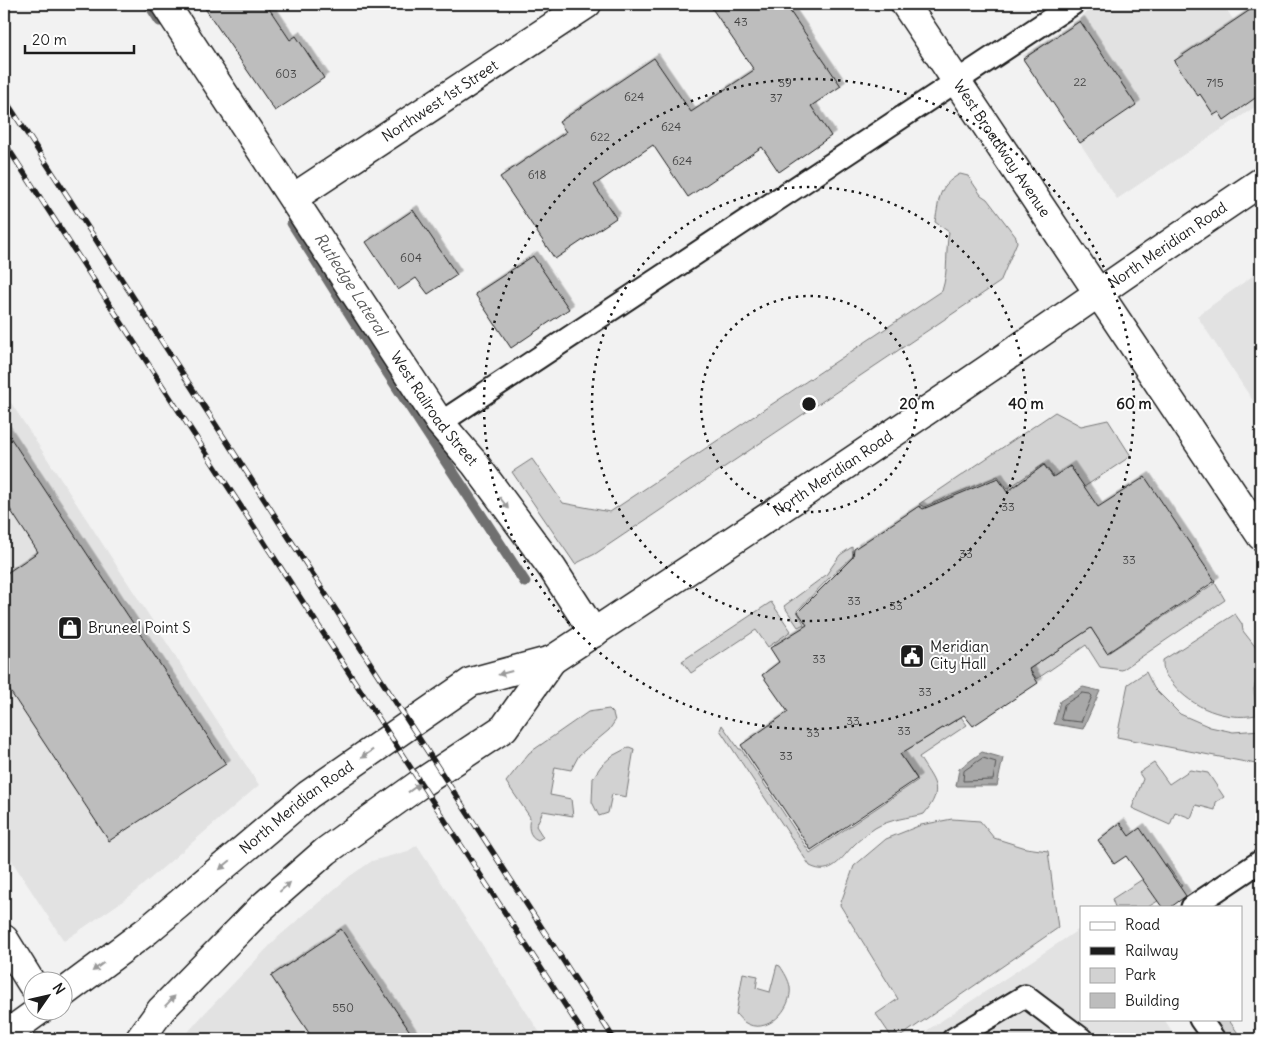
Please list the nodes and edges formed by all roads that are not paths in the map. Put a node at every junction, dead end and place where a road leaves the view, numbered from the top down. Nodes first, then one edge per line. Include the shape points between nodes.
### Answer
1 (165, 4) edge
2 (586, 4) edge
3 (905, 4) edge
4 (1072, 4) edge
5 (956, 81) junction
6 (1261, 182) edge
7 (293, 198) junction
8 (1098, 294) junction
9 (440, 423) junction
10 (1261, 536) edge
11 (594, 633) junction
12 (552, 660) junction
13 (1261, 860) edge
14 (1193, 906) edge
15 (4, 940) edge
16 (23, 970) edge
17 (72, 987) edge
18 (26, 1020) edge
19 (1201, 1020) edge
20 (4, 1036) edge
21 (140, 1039) edge
22 (953, 1039) edge
23 (1082, 1039) edge
24 (1214, 1039) edge

1 - 7 main road, West Railroad Street
2 - 7 main road, Northwest 1st Street
3 - 5 main road, West Broadway Avenue
4 - 5 lane
5 - 8 main road, West Broadway Avenue
5 - 9 lane
6 - 8 main road, North Meridian Road
7 - 9 main road, West Railroad Street
8 - 10 main road, West Broadway Avenue
8 - 11 main road, North Meridian Road
9 -> 11 main road, West Railroad Street via 475,464 552,568
11 - 12 main road, North Meridian Road
12 -> 17 main road, North Meridian Road via 471,682 308,795 148,930
21 -> 12 main road, North Meridian Road via 161,1010 254,915 326,851 504,728
13 - 14 lane
15 - 16 main road
18 - 20 main road
19 - 24 lane
22 - 23 lane via 1025,996

